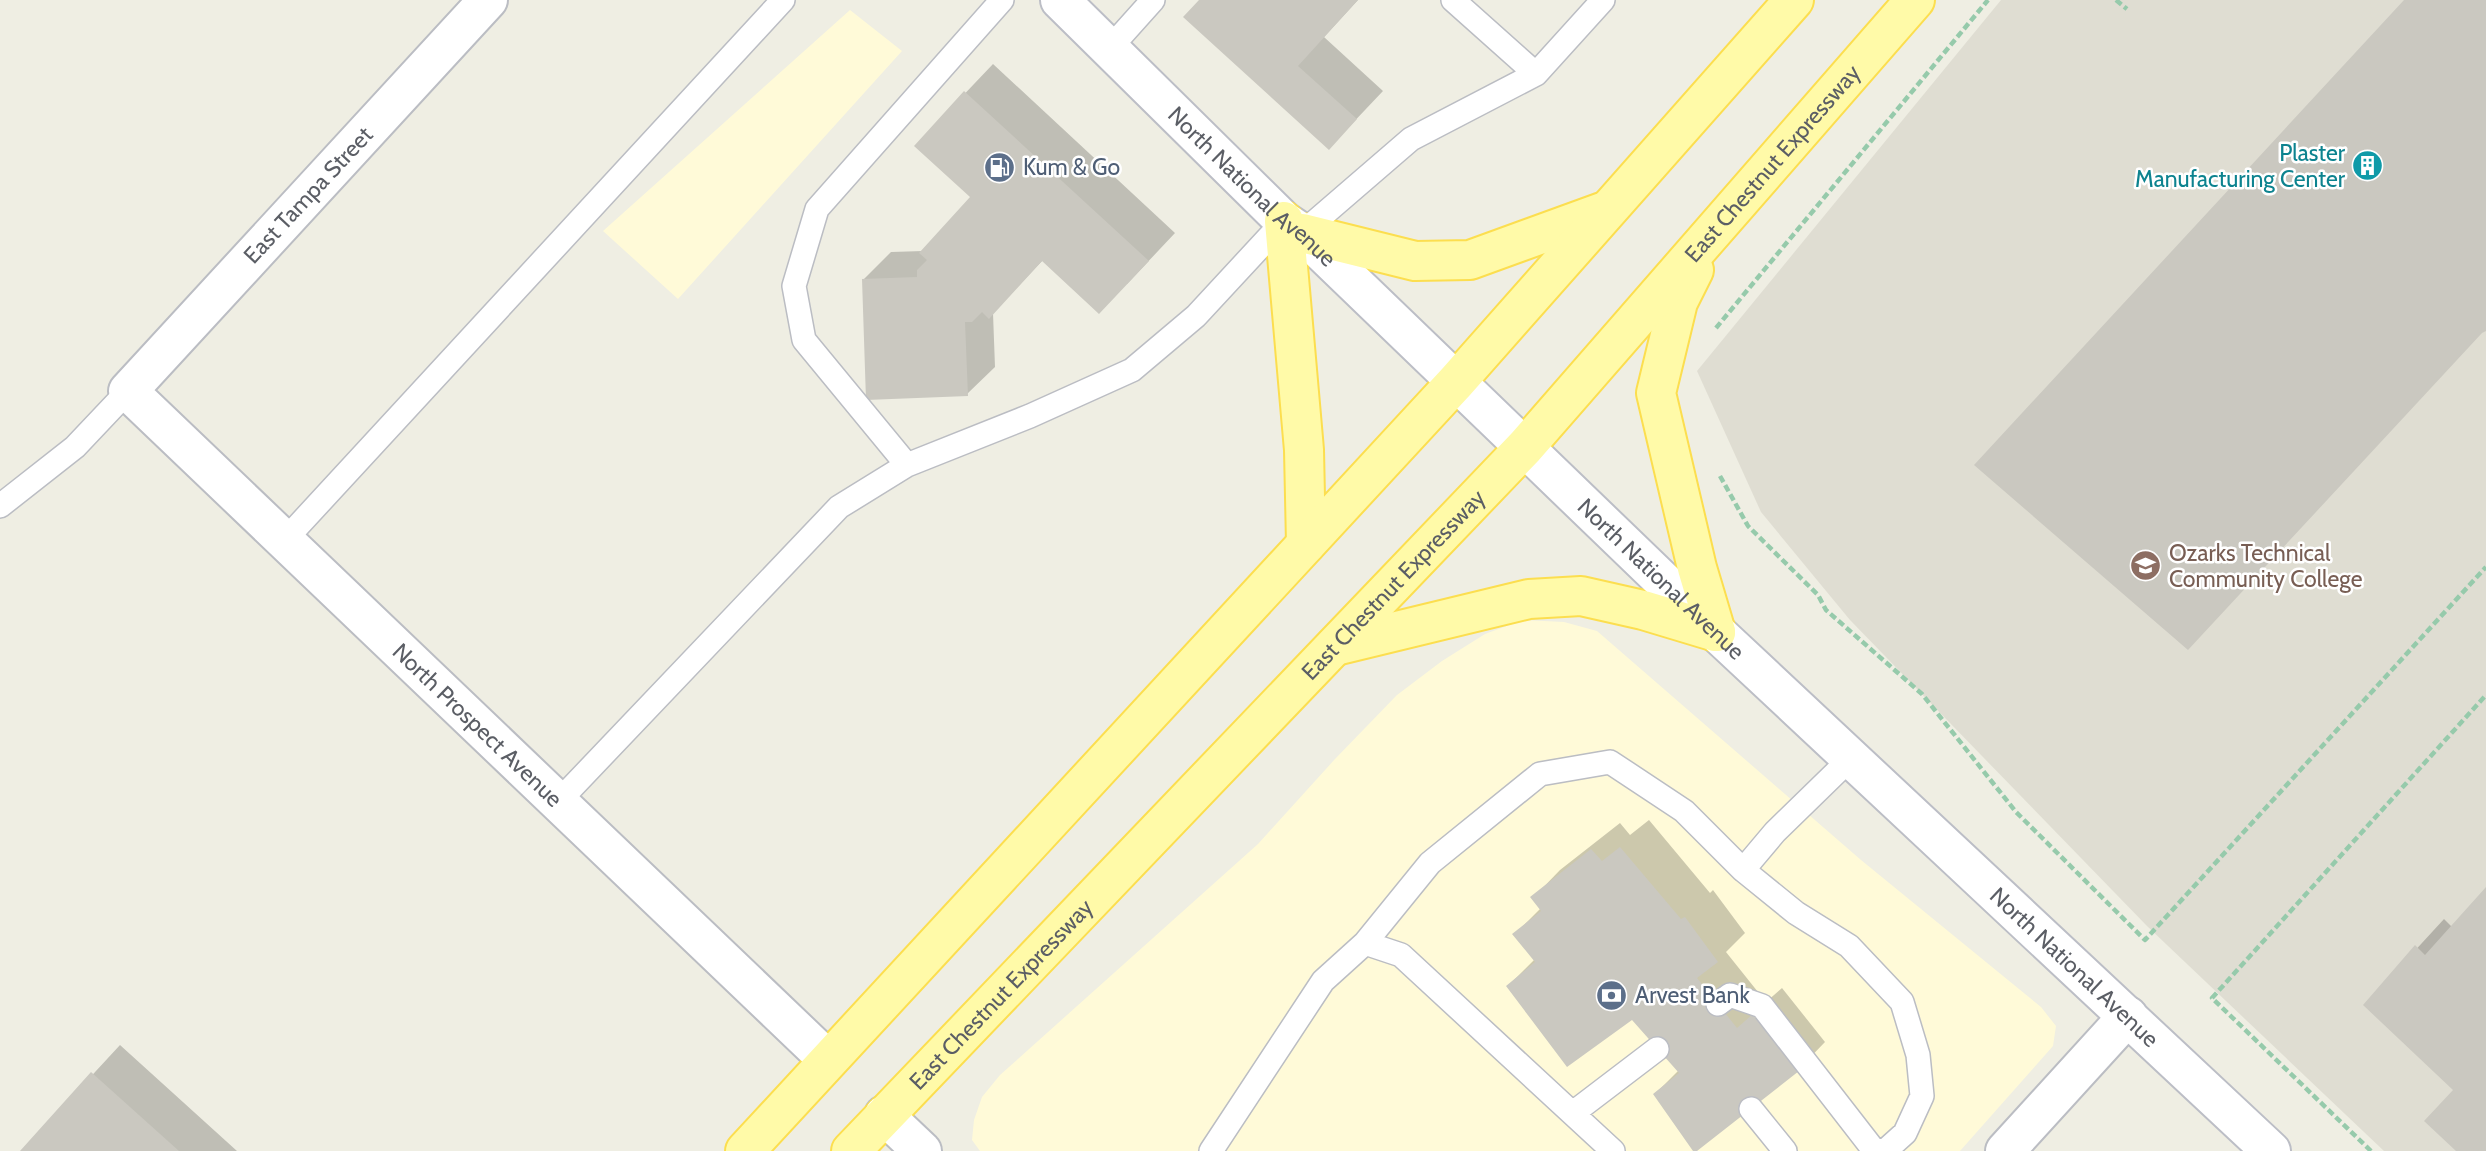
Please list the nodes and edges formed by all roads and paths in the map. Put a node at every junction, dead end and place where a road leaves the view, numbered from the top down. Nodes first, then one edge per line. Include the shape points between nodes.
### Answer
1 (488, 0) edge
2 (783, 0) edge
3 (1002, 0) edge
4 (1060, 0) edge
5 (1153, 0) edge
6 (1453, 0) edge
7 (1603, 0) edge
8 (1794, 0) edge
9 (1915, 0) edge
10 (1987, 0) edge
11 (2116, 0) edge
12 (2127, 9) dead end
13 (1110, 48) junction
14 (1536, 75) junction
15 (1607, 210) junction
16 (1293, 227) junction
17 (1710, 235) junction
18 (1708, 338) dead end
19 (1456, 382) junction
20 (128, 391) junction
21 (1525, 447) junction
22 (907, 465) junction
23 (1720, 476) dead end
24 (0, 506) edge
25 (284, 541) junction
26 (1306, 544) junction
27 (2486, 567) edge
28 (1716, 632) junction
29 (1335, 646) junction
30 (2486, 695) edge
31 (1851, 758) junction
32 (558, 802) junction
33 (1743, 870) junction
34 (1365, 943) junction
35 (1718, 1004) dead end
36 (2128, 1016) junction
37 (1657, 1049) dead end
38 (828, 1060) junction
39 (1751, 1109) dead end
40 (1573, 1113) junction
41 (884, 1115) junction
42 (1877, 1150) edge
43 (745, 1151) edge
44 (851, 1151) edge
45 (922, 1151) edge
46 (1211, 1151) edge
47 (1613, 1151) edge
48 (1785, 1151) edge
49 (2005, 1151) edge
50 (2271, 1151) edge
51 (2371, 1151) edge

1 - 20 street, East Tampa Street
2 - 25 lane
3 - 22 lane via 817,209 794,286 804,340
4 - 13 street, North National Avenue
5 - 13 lane
6 - 14 lane
7 - 14 lane
8 - 15 main road
9 - 17 main road, East Chestnut Expressway
10 - 18 path
11 - 12 path
13 - 16 street, North National Avenue
14 - 16 lane via 1411,139
15 - 16 main road via 1470,260 1415,261
15 - 19 main road
16 - 19 street, North National Avenue
16 - 22 lane via 1132,370
16 - 26 main road via 1293,348 1304,450
17 - 21 main road, East Chestnut Expressway
17 - 28 main road via 1678,302 1656,393
19 - 21 street, North National Avenue
19 - 26 main road
20 - 24 lane via 75,447
20 - 25 street, North Prospect Avenue
21 - 28 street, North National Avenue
21 - 29 main road, East Chestnut Expressway
22 - 32 lane via 839,507
23 - 27 path via 1748,526 1818,595 1826,611 1922,694 2016,812 2145,940
25 - 32 street, North Prospect Avenue
26 - 38 main road
28 - 29 main road via 1581,596 1529,599
28 - 31 street, North National Avenue
29 - 41 main road, East Chestnut Expressway
30 - 51 path via 2212,999
31 - 33 lane
31 - 36 street, North National Avenue
32 - 38 street, North Prospect Avenue
33 - 34 lane via 1684,811 1610,762 1540,774 1430,863
33 - 42 lane via 1796,914 1849,946 1902,1002 1919,1055 1922,1096 1905,1133
34 - 40 lane via 1401,955
34 - 46 lane via 1323,981
35 - 42 lane via 1730,995 1762,1006
36 - 49 street
36 - 50 street, North National Avenue
37 - 40 lane
38 - 43 main road
39 - 48 lane
40 - 47 lane
41 - 44 main road, East Chestnut Expressway
41 - 45 street

